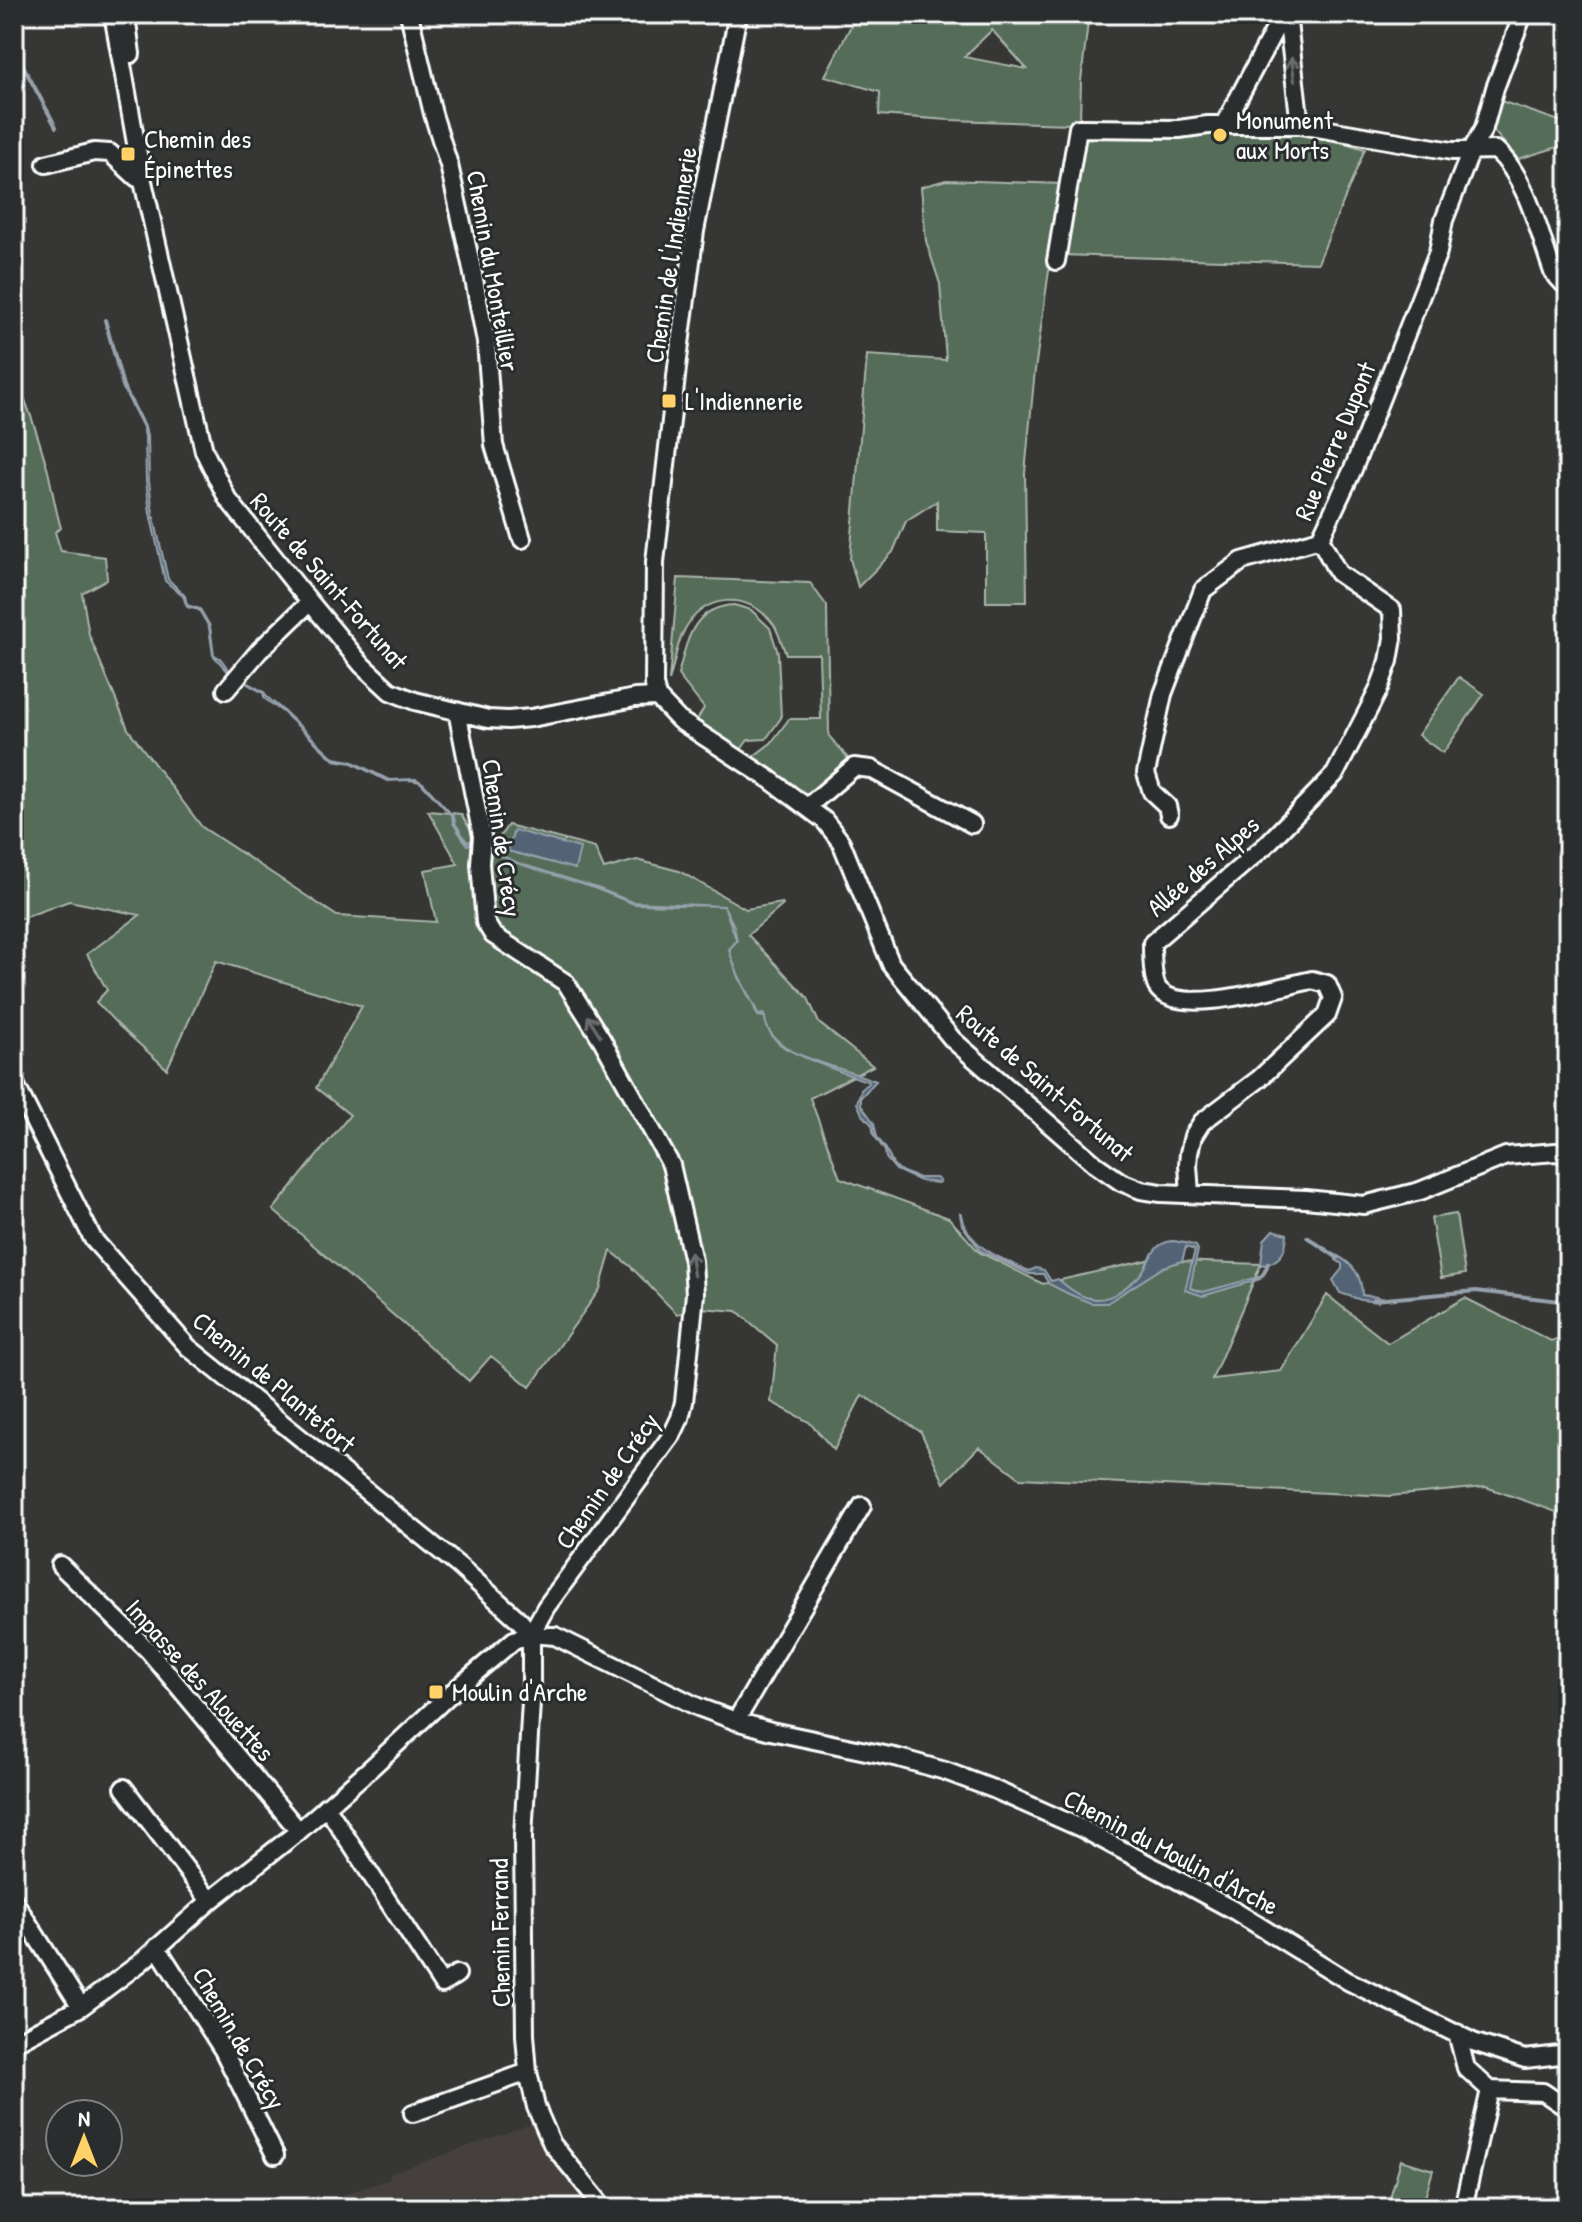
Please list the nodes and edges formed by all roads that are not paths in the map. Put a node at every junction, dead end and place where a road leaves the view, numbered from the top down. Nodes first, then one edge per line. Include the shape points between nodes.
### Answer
1 (113, 14) edge
2 (126, 14) edge
3 (409, 14) edge
4 (738, 14) edge
5 (1285, 14) edge
6 (1523, 14) edge
7 (124, 69) junction
8 (1224, 125) junction
9 (1300, 125) junction
10 (1471, 151) junction
11 (46, 164) dead end
12 (142, 177) junction
13 (1056, 261) dead end
14 (1568, 285) edge
15 (522, 539) dead end
16 (1320, 539) junction
17 (310, 602) junction
18 (232, 681) dead end
19 (657, 697) junction
20 (457, 711) junction
21 (807, 807) junction
22 (1169, 815) dead end
23 (972, 824) dead end
24 (14, 1082) edge
25 (1568, 1155) edge
26 (1190, 1194) junction
27 (862, 1506) dead end
28 (60, 1565) dead end
29 (531, 1634) junction
30 (736, 1721) junction
31 (124, 1788) dead end
32 (326, 1806) junction
33 (299, 1831) junction
34 (14, 1901) edge
35 (210, 1901) junction
36 (157, 1947) junction
37 (457, 1974) dead end
38 (81, 2007) junction
39 (1457, 2033) junction
40 (14, 2043) edge
41 (1568, 2054) edge
42 (528, 2072) junction
43 (1490, 2090) junction
44 (1568, 2109) edge
45 (413, 2113) dead end
46 (275, 2155) dead end
47 (604, 2208) edge
48 (1463, 2208) edge

1 - 7 street, Route de Saint-Fortunat
2 - 7 street via 132,59 131,68
3 - 15 street, Chemin du Monteillier via 468,250 486,342 494,445
4 - 19 street, Chemin de l'Indiennerie via 695,231 678,359 655,562
5 - 8 street
9 -> 5 street
6 - 10 street, Rue Pierre Dupont
7 - 12 street, Route de Saint-Fortunat
8 - 9 street
8 - 13 street via 1078,128
9 - 10 street
10 - 14 street via 1496,150 1507,160 1553,272
10 - 16 street, Rue Pierre Dupont via 1444,220 1438,252
11 - 12 street via 110,153
12 - 17 street, Route de Saint-Fortunat via 204,451 227,498
16 - 22 street, Rue Pierre Dupont via 1242,561 1203,590 1163,694 1146,773
16 - 26 street, Allée des Alpes via 1338,573 1392,610 1393,638 1378,691 1335,774 1266,845 1152,943 1152,963 1157,986 1173,1000 1207,1002 1312,980 1327,984 1333,998 1327,1015 1259,1079 1202,1122 1189,1153
17 - 18 street
17 - 20 street, Route de Saint-Fortunat via 390,691
19 - 20 street, Route de Saint-Fortunat via 508,720
19 - 21 street, Route de Saint-Fortunat via 679,720
29 -> 20 street, Chemin de Crécy via 680,1418 695,1294 693,1261 671,1165 602,1040 566,983 493,935 485,922 482,836
21 - 23 street via 854,767 871,769
21 - 26 street, Route de Saint-Fortunat via 841,842 891,964 953,1040 1121,1182 1141,1190
24 - 29 street, Chemin de Plantefort via 93,1239 188,1347 459,1566
25 - 26 street, Route de Saint-Fortunat via 1506,1156 1420,1191 1364,1205
27 - 30 street
28 - 33 street, Impasse des Alouettes via 148,1650
29 - 30 street, Chemin du Moulin d'Arche via 555,1636
29 - 32 street, Chemin de Crécy via 514,1640
29 - 42 street, Chemin Ferrand via 523,1836
30 - 39 street, Chemin du Moulin d'Arche via 945,1771 1062,1818 1235,1911 1348,1981
31 - 35 street
32 - 33 street, Chemin de Crécy
32 - 37 street via 442,1984
33 - 35 street, Chemin de Crécy
34 - 38 street
35 - 36 street, Chemin de Crécy
36 - 38 street, Chemin de Crécy
36 - 46 street, Chemin de Crécy via 223,2050
38 - 40 street, Chemin de Crécy
39 - 41 street, Chemin du Moulin d'Arche via 1525,2059
39 - 43 street via 1466,2068
42 - 45 street
42 - 47 street, Chemin Ferrand via 552,2144
43 - 44 street via 1543,2092
43 - 48 street

